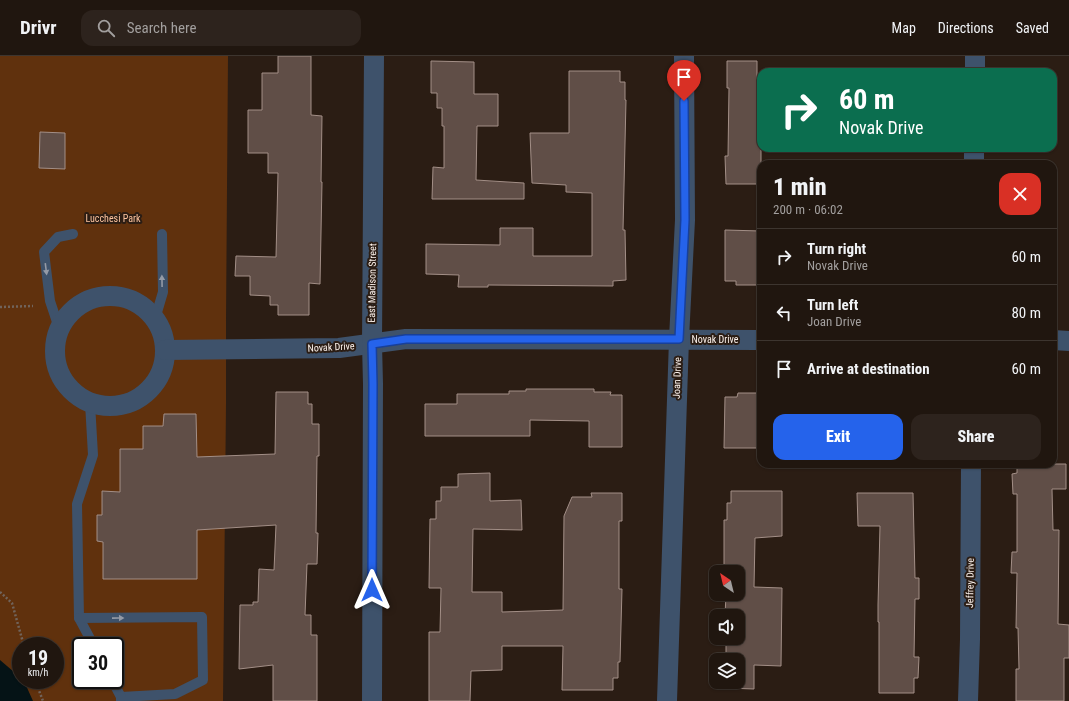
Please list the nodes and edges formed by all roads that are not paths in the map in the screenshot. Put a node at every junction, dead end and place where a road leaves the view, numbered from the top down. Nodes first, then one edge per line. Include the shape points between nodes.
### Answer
1 (374, 56) edge
2 (684, 56) edge
3 (975, 56) edge
4 (975, 68) edge
5 (73, 234) dead end
6 (162, 234) dead end
7 (155, 319) junction
8 (59, 328) junction
9 (679, 339) junction
10 (757, 340) edge
11 (1057, 340) edge
12 (1069, 340) edge
13 (372, 344) junction
14 (165, 350) junction
15 (90, 403) junction
16 (971, 468) edge
17 (79, 618) junction
18 (89, 637) edge
19 (116, 689) edge
20 (175, 698) edge
21 (121, 699) edge
22 (372, 701) edge
23 (667, 701) edge
24 (968, 701) edge

1 - 13 street, East Madison Street
2 - 9 street, Joan Drive via 685,220
3 - 4 street
5 -> 8 lane via 58,237 44,252 50,300
7 -> 6 lane via 163,292
7 - 8 street via 144,307 129,299 113,296 96,297 68,314
7 - 14 street via 163,334
8 - 15 street via 54,346 56,364 63,380 75,394
9 - 10 street, Novak Drive
9 - 13 street, Novak Drive via 406,339
9 - 23 street, Joan Drive
11 - 12 street
13 - 14 street, Novak Drive via 339,348
13 - 22 street, East Madison Street
14 - 15 street via 163,368 154,384 141,396 126,404 108,406
15 - 17 lane via 93,454 77,504
16 - 24 street, Jeffrey Drive
17 - 18 lane
17 -> 20 lane via 202,617 202,680
19 - 21 lane
20 - 21 lane

